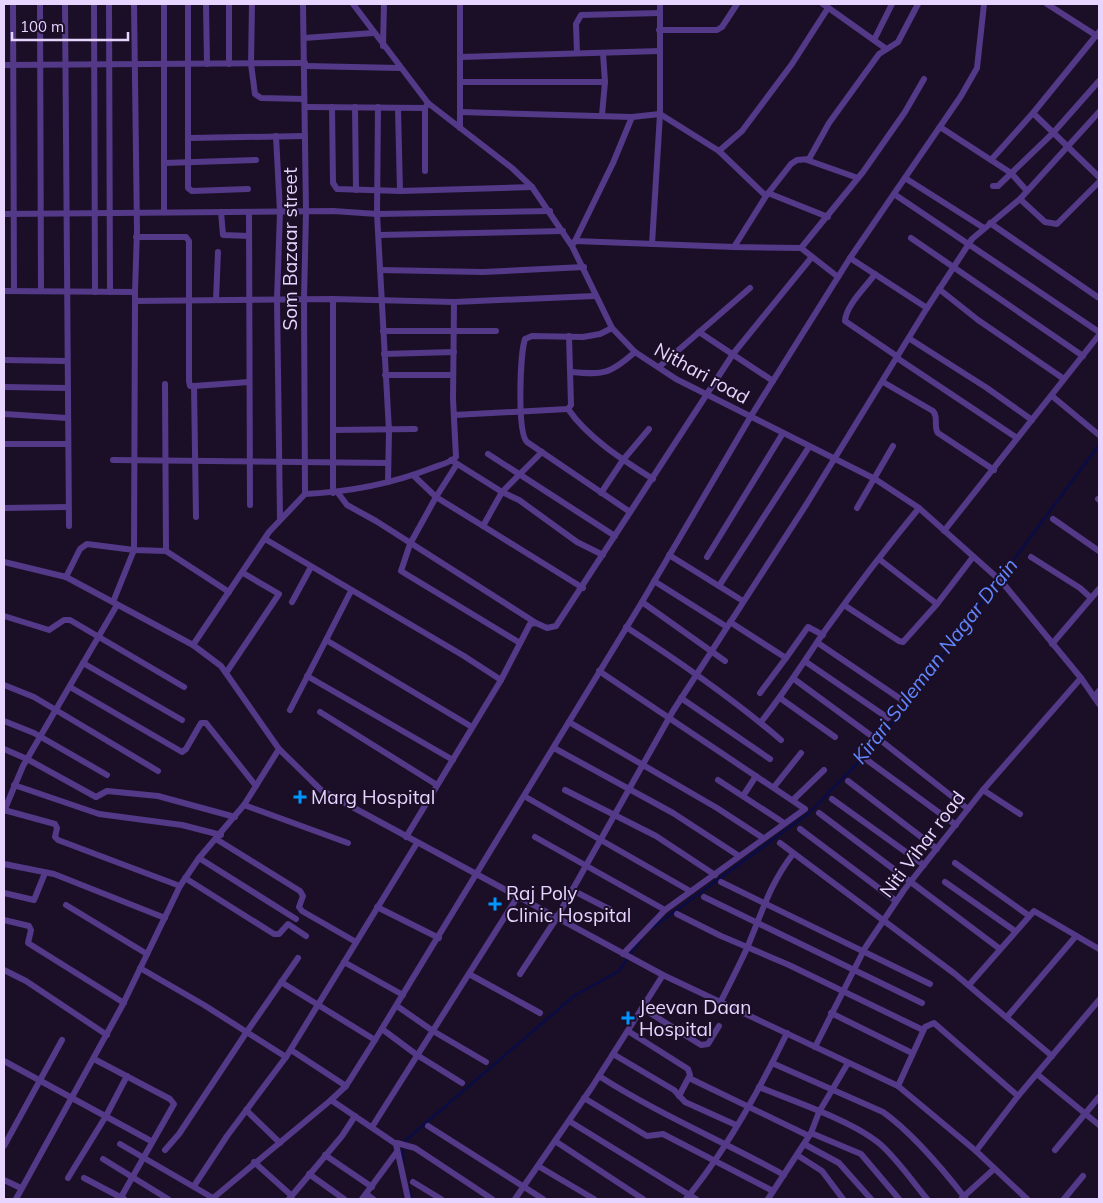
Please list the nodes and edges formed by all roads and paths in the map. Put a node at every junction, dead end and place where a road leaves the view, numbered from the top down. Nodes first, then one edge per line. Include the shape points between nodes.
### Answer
1 (13, 4) edge
2 (40, 4) edge
3 (65, 4) edge
4 (94, 4) edge
5 (109, 4) edge
6 (134, 4) edge
7 (164, 4) edge
8 (188, 4) edge
9 (206, 4) edge
10 (229, 4) edge
11 (252, 4) edge
12 (303, 4) edge
13 (353, 4) edge
14 (384, 4) edge
15 (460, 4) edge
16 (660, 4) edge
17 (737, 4) edge
18 (892, 4) edge
19 (918, 4) edge
20 (984, 4) edge
21 (1048, 4) edge
22 (825, 6) edge
23 (660, 12) junction
24 (659, 30) junction
25 (374, 33) junction
26 (1098, 34) edge
27 (304, 38) junction
28 (874, 40) junction
29 (383, 46) junction
30 (885, 48) junction
31 (660, 51) junction
32 (577, 53) junction
33 (603, 54) junction
34 (461, 57) junction
35 (94, 63) junction
36 (109, 63) junction
37 (135, 63) junction
38 (165, 63) junction
39 (14, 64) junction
40 (40, 64) junction
41 (66, 64) junction
42 (188, 64) junction
43 (207, 64) junction
44 (229, 64) junction
45 (250, 64) junction
46 (4, 65) edge
47 (305, 65) junction
48 (400, 68) junction
49 (924, 79) dead end
50 (1099, 81) edge
51 (460, 82) junction
52 (605, 82) junction
53 (304, 99) junction
54 (427, 106) junction
55 (332, 107) junction
56 (355, 107) junction
57 (378, 107) junction
58 (304, 108) junction
59 (398, 109) junction
60 (460, 112) junction
61 (1099, 112) edge
62 (1034, 113) junction
63 (660, 114) junction
64 (602, 115) junction
65 (632, 117) junction
66 (940, 126) junction
67 (460, 128) junction
68 (1053, 132) junction
69 (276, 136) junction
70 (305, 136) junction
71 (189, 138) junction
72 (1068, 147) junction
73 (719, 151) junction
74 (256, 160) dead end
75 (807, 160) junction
76 (990, 160) junction
77 (164, 162) junction
78 (189, 162) junction
79 (425, 171) dead end
80 (1011, 174) junction
81 (1099, 177) edge
82 (858, 178) junction
83 (905, 178) junction
84 (1099, 182) edge
85 (993, 186) dead end
86 (532, 187) junction
87 (248, 189) dead end
88 (356, 190) junction
89 (376, 191) junction
90 (400, 191) junction
91 (1027, 191) junction
92 (894, 194) junction
93 (767, 195) junction
94 (1020, 199) junction
95 (550, 211) junction
96 (136, 212) junction
97 (164, 212) junction
98 (221, 212) junction
99 (250, 212) junction
100 (280, 212) junction
101 (306, 212) junction
102 (95, 213) junction
103 (111, 213) junction
104 (4, 214) edge
105 (14, 214) junction
106 (40, 214) junction
107 (66, 214) junction
108 (376, 214) junction
109 (828, 216) junction
110 (990, 223) junction
111 (984, 228) junction
112 (563, 231) junction
113 (379, 235) junction
114 (249, 236) junction
115 (136, 237) junction
116 (911, 238) dead end
117 (574, 243) junction
118 (652, 244) junction
119 (969, 244) junction
120 (734, 247) junction
121 (801, 248) junction
122 (218, 252) dead end
123 (812, 258) junction
124 (850, 258) junction
125 (584, 267) junction
126 (954, 268) junction
127 (380, 270) junction
128 (875, 274) junction
129 (838, 277) junction
130 (750, 288) dead end
131 (939, 289) junction
132 (4, 291) edge
133 (14, 291) junction
134 (41, 291) junction
135 (66, 292) junction
136 (95, 292) junction
137 (110, 292) junction
138 (135, 292) junction
139 (595, 296) junction
140 (1099, 298) edge
141 (249, 299) junction
142 (277, 299) junction
143 (304, 299) junction
144 (332, 299) junction
145 (189, 300) junction
146 (216, 300) junction
147 (134, 301) junction
148 (382, 301) junction
149 (454, 302) junction
150 (927, 308) junction
151 (612, 328) junction
152 (383, 331) junction
153 (496, 331) dead end
154 (454, 332) junction
155 (700, 332) junction
156 (1099, 333) edge
157 (569, 336) junction
158 (910, 339) junction
159 (454, 352) junction
160 (634, 352) junction
161 (384, 354) junction
162 (733, 354) junction
163 (1083, 356) junction
164 (898, 358) junction
165 (4, 360) edge
166 (66, 361) junction
167 (659, 367) junction
168 (571, 372) junction
169 (385, 375) junction
170 (453, 375) junction
171 (1064, 379) junction
172 (773, 381) junction
173 (250, 382) junction
174 (882, 382) junction
175 (165, 384) dead end
176 (4, 386) edge
177 (194, 386) junction
178 (67, 388) junction
179 (707, 395) junction
180 (1052, 396) junction
181 (568, 409) junction
182 (520, 412) junction
183 (4, 414) edge
184 (454, 416) junction
185 (751, 416) junction
186 (67, 418) junction
187 (1032, 420) junction
188 (416, 429) dead end
189 (649, 429) dead end
190 (334, 430) junction
191 (389, 431) junction
192 (783, 433) junction
193 (1099, 434) edge
194 (1018, 438) junction
195 (4, 444) edge
196 (68, 444) junction
197 (893, 446) dead end
198 (809, 447) junction
199 (542, 452) junction
200 (488, 454) dead end
201 (835, 459) junction
202 (113, 460) dead end
203 (136, 460) junction
204 (451, 460) junction
205 (623, 460) junction
206 (306, 461) junction
207 (165, 462) junction
208 (195, 462) junction
209 (250, 462) junction
210 (279, 462) junction
211 (333, 463) junction
212 (388, 464) junction
213 (458, 464) junction
214 (994, 470) junction
215 (519, 474) junction
216 (413, 475) junction
217 (653, 479) junction
218 (875, 479) junction
219 (388, 482) junction
220 (502, 492) junction
221 (336, 493) junction
222 (601, 493) junction
223 (305, 494) junction
224 (436, 497) junction
225 (250, 505) dead end
226 (68, 507) junction
227 (4, 508) edge
228 (856, 508) dead end
229 (919, 508) junction
230 (630, 512) junction
231 (196, 517) dead end
232 (280, 519) junction
233 (1053, 520) dead end
234 (69, 526) dead end
235 (483, 526) junction
236 (944, 531) junction
237 (615, 536) junction
238 (264, 539) junction
239 (410, 544) junction
240 (134, 550) junction
241 (166, 551) junction
242 (1099, 551) edge
243 (603, 555) junction
244 (669, 555) junction
245 (707, 557) dead end
246 (973, 557) junction
247 (1031, 557) dead end
248 (879, 559) junction
249 (4, 562) edge
250 (311, 567) junction
251 (243, 573) junction
252 (66, 577) junction
253 (654, 582) junction
254 (719, 586) junction
255 (583, 588) junction
256 (1099, 589) edge
257 (351, 591) junction
258 (229, 592) junction
259 (1092, 598) junction
260 (743, 601) junction
261 (292, 602) dead end
262 (642, 602) junction
263 (115, 603) junction
264 (937, 604) junction
265 (844, 605) junction
266 (4, 616) edge
267 (536, 623) junction
268 (729, 625) junction
269 (626, 627) junction
270 (823, 635) junction
271 (98, 637) junction
272 (326, 640) junction
273 (520, 643) junction
274 (818, 643) junction
275 (193, 644) junction
276 (1052, 644) junction
277 (712, 651) junction
278 (786, 658) junction
279 (724, 661) dead end
280 (806, 662) junction
281 (83, 663) junction
282 (598, 671) junction
283 (226, 673) junction
284 (697, 674) junction
285 (307, 676) junction
286 (1081, 678) junction
287 (794, 679) junction
288 (501, 680) junction
289 (4, 685) edge
290 (70, 687) junction
291 (184, 687) dead end
292 (1099, 691) edge
293 (760, 693) dead end
294 (1094, 697) junction
295 (681, 698) junction
296 (780, 698) junction
297 (902, 700) dead end
298 (1099, 704) edge
299 (56, 710) junction
300 (290, 710) dead end
301 (320, 712) dead end
302 (669, 718) junction
303 (888, 718) dead end
304 (182, 720) dead end
305 (4, 721) edge
306 (568, 722) junction
307 (761, 722) junction
308 (472, 727) junction
309 (40, 736) junction
310 (836, 737) dead end
311 (873, 737) dead end
312 (781, 740) dead end
313 (884, 743) dead end
314 (554, 748) junction
315 (4, 750) edge
316 (279, 750) junction
317 (801, 753) dead end
318 (27, 759) junction
319 (770, 759) dead end
320 (453, 760) junction
321 (867, 760) dead end
322 (642, 764) junction
323 (824, 770) dead end
324 (158, 771) dead end
325 (107, 775) dead end
326 (756, 776) junction
327 (718, 780) dead end
328 (848, 780) dead end
329 (437, 785) junction
330 (14, 786) junction
331 (256, 786) junction
332 (774, 787) junction
333 (628, 789) junction
334 (565, 790) dead end
335 (983, 790) junction
336 (524, 796) junction
337 (743, 796) junction
338 (832, 799) dead end
339 (794, 800) junction
340 (244, 805) junction
341 (968, 809) junction
342 (4, 810) edge
343 (819, 813) dead end
344 (1020, 814) dead end
345 (613, 815) junction
346 (236, 816) junction
347 (784, 823) junction
348 (956, 825) junction
349 (800, 829) dead end
350 (406, 836) junction
351 (219, 837) junction
352 (535, 837) dead end
353 (763, 838) junction
354 (600, 839) junction
355 (348, 843) dead end
356 (417, 843) junction
357 (780, 843) dead end
358 (937, 849) junction
359 (792, 854) junction
360 (739, 856) junction
361 (199, 858) junction
362 (955, 863) dead end
363 (4, 864) edge
364 (586, 865) junction
365 (924, 865) junction
366 (45, 874) junction
367 (476, 875) junction
368 (715, 875) junction
369 (185, 878) junction
370 (721, 882) dead end
371 (911, 882) junction
372 (945, 882) dead end
373 (180, 886) junction
374 (572, 890) junction
375 (690, 891) junction
376 (4, 893) edge
377 (518, 896) junction
378 (704, 897) dead end
379 (896, 902) junction
380 (764, 904) junction
381 (66, 905) dead end
382 (378, 907) junction
383 (610, 910) dead end
384 (665, 910) junction
385 (677, 914) dead end
386 (1028, 916) junction
387 (165, 918) junction
388 (296, 919) dead end
389 (556, 919) junction
390 (4, 920) edge
391 (756, 922) junction
392 (883, 922) junction
393 (1015, 931) junction
394 (306, 936) dead end
395 (1076, 936) junction
396 (439, 938) junction
397 (356, 942) junction
398 (748, 946) junction
399 (1000, 949) junction
400 (1099, 949) edge
401 (864, 950) junction
402 (147, 954) junction
403 (624, 955) junction
404 (298, 958) dead end
405 (344, 962) junction
406 (140, 968) junction
407 (855, 968) junction
408 (4, 970) edge
409 (469, 974) junction
410 (520, 974) dead end
411 (663, 975) junction
412 (281, 982) junction
413 (930, 984) dead end
414 (969, 986) junction
415 (842, 992) junction
416 (403, 995) junction
417 (1099, 1000) edge
418 (721, 1001) junction
419 (124, 1003) junction
420 (922, 1003) dead end
421 (317, 1006) junction
422 (397, 1006) junction
423 (642, 1008) junction
424 (540, 1014) dead end
425 (831, 1014) junction
426 (1007, 1017) junction
427 (719, 1026) dead end
428 (382, 1029) junction
429 (923, 1030) junction
430 (433, 1031) junction
431 (628, 1031) junction
432 (246, 1033) junction
433 (787, 1033) junction
434 (107, 1035) junction
435 (62, 1040) dead end
436 (376, 1040) junction
437 (815, 1047) junction
438 (290, 1050) junction
439 (912, 1053) junction
440 (613, 1054) junction
441 (417, 1055) junction
442 (1052, 1056) junction
443 (286, 1058) junction
444 (94, 1059) junction
445 (4, 1061) edge
446 (486, 1062) dead end
447 (772, 1063) junction
448 (848, 1063) junction
449 (1037, 1074) junction
450 (127, 1076) junction
451 (599, 1076) junction
452 (688, 1078) junction
453 (40, 1080) junction
454 (462, 1083) dead end
455 (346, 1086) junction
456 (898, 1086) junction
457 (759, 1087) junction
458 (833, 1089) junction
459 (679, 1096) junction
460 (1018, 1096) junction
461 (73, 1097) junction
462 (1099, 1097) edge
463 (584, 1098) junction
464 (331, 1100) junction
465 (747, 1106) junction
466 (246, 1110) junction
467 (819, 1112) junction
468 (1086, 1114) junction
469 (106, 1116) junction
470 (355, 1116) junction
471 (569, 1121) junction
472 (736, 1125) junction
473 (1099, 1125) edge
474 (428, 1126) dead end
475 (4, 1127) edge
476 (372, 1127) junction
477 (12, 1131) junction
478 (810, 1134) junction
479 (555, 1141) junction
480 (151, 1142) junction
481 (280, 1143) junction
482 (725, 1143) junction
483 (120, 1144) dead end
484 (402, 1144) dead end
485 (804, 1144) junction
486 (4, 1146) edge
487 (165, 1150) dead end
488 (1055, 1150) dead end
489 (976, 1151) junction
490 (396, 1153) junction
491 (325, 1155) junction
492 (797, 1155) junction
493 (143, 1157) junction
494 (103, 1159) dead end
495 (254, 1162) junction
496 (714, 1162) junction
497 (538, 1166) junction
498 (994, 1169) junction
499 (309, 1174) junction
500 (784, 1175) junction
501 (1083, 1176) dead end
502 (133, 1177) junction
503 (68, 1178) dead end
504 (84, 1178) dead end
505 (4, 1180) edge
506 (413, 1182) dead end
507 (194, 1186) junction
508 (372, 1187) junction
509 (524, 1187) junction
510 (21, 1188) junction
511 (774, 1191) junction
512 (364, 1197) edge
513 (291, 1198) edge
514 (691, 1198) edge
515 (964, 1198) edge
516 (16, 1199) edge
517 (122, 1199) edge
518 (168, 1199) edge
519 (212, 1199) edge
520 (344, 1199) edge
521 (373, 1199) edge
522 (408, 1199) edge
523 (441, 1199) edge
524 (492, 1199) edge
525 (516, 1199) edge
526 (543, 1199) edge
527 (594, 1199) edge
528 (643, 1199) edge
529 (768, 1199) edge
530 (843, 1199) edge
531 (872, 1199) edge
532 (899, 1199) edge
533 (927, 1199) edge
534 (1027, 1199) edge
535 (1064, 1199) edge

1 - 39 street
2 - 40 street
3 - 41 street
4 - 35 street
5 - 36 street
6 - 37 street
7 - 38 street
8 - 42 street
9 - 43 street
10 - 44 street
11 - 45 street
12 - 27 street, Som Bazaar street
13 - 25 street, Nithari road
14 - 29 street
15 - 34 street
16 - 23 street
17 - 24 street via 717,30
18 - 28 street
19 - 30 street via 898,42
20 - 66 street via 977,68
21 - 26 street
22 - 28 street
22 - 73 street via 792,64 742,131
23 - 24 street
23 - 32 street via 594,12 581,15 576,24
24 - 31 street
25 - 27 street
25 - 29 street, Nithari road
26 - 62 street
27 - 47 street, Som Bazaar street
28 - 30 street
29 - 48 street, Nithari road
30 - 75 street via 829,123
31 - 33 street
31 - 63 street
32 - 33 street
32 - 34 street
33 - 52 street
34 - 51 street
35 - 36 street
35 - 41 street
35 - 102 street
36 - 37 street
36 - 103 street
37 - 38 street
37 - 96 street
38 - 42 street
38 - 77 street
39 - 40 street
39 - 46 street
39 - 105 street
40 - 41 street
40 - 106 street
41 - 107 street
42 - 43 street
42 - 71 street
43 - 44 street
44 - 45 street
45 - 47 street
45 - 53 street via 258,97
47 - 48 street
47 - 53 street, Som Bazaar street
48 - 54 street, Nithari road
49 - 82 street
50 - 68 street
51 - 52 street
51 - 60 street
52 - 64 street
53 - 58 street, Som Bazaar street
54 - 59 street
54 - 67 street, Nithari road
54 - 79 street
55 - 56 street
55 - 58 street
55 - 88 street via 333,183 338,189
56 - 57 street
56 - 88 street
57 - 59 street
57 - 89 street
58 - 70 street, Som Bazaar street
59 - 90 street
60 - 64 street
60 - 67 street
61 - 72 street
62 - 68 street
62 - 76 street
63 - 65 street
63 - 73 street
63 - 118 street
64 - 65 street
65 - 117 street
66 - 76 street
66 - 83 street
67 - 86 street, Nithari road
68 - 72 street
68 - 80 street
69 - 70 street
69 - 71 street
69 - 100 street
70 - 101 street, Som Bazaar street
71 - 78 street
72 - 81 street
72 - 91 street
73 - 93 street
74 - 78 street
75 - 82 street
75 - 93 street via 794,162
76 - 80 street
77 - 78 street
77 - 97 street
78 - 87 street via 187,186 190,190
80 - 85 street via 998,186
80 - 91 street
82 - 109 street
83 - 92 street
83 - 111 street
84 - 94 street via 1057,224 1046,222
86 - 90 street
86 - 95 street, Nithari road
88 - 89 street
89 - 90 street
89 - 108 street
91 - 94 street
92 - 119 street
92 - 124 street
93 - 109 street
93 - 120 street
94 - 110 street
95 - 108 street
95 - 112 street, Nithari road
96 - 97 street
96 - 103 street
96 - 115 street
97 - 98 street
98 - 99 street
98 - 114 street via 223,235
99 - 100 street
99 - 114 street
100 - 101 street
100 - 142 street
101 - 108 street
101 - 143 street, Som Bazaar street
102 - 103 street
102 - 107 street
102 - 136 street
103 - 137 street
104 - 105 street
105 - 106 street
105 - 133 street
106 - 107 street
106 - 134 street
107 - 135 street
108 - 113 street
109 - 121 street
110 - 111 street
110 - 140 street
111 - 119 street
112 - 113 street
112 - 117 street, Nithari road
113 - 127 street
114 - 141 street
115 - 138 street
115 - 145 street via 188,238
116 - 126 street
117 - 118 street
117 - 125 street, Nithari road
118 - 120 street
119 - 126 street
119 - 156 street
120 - 121 street
121 - 123 street
122 - 146 street
123 - 129 street
123 - 162 street
124 - 128 street
124 - 129 street
125 - 127 street via 483,272
125 - 139 street, Nithari road
126 - 131 street
126 - 163 street
127 - 148 street
128 - 150 street
128 - 164 street via 845,321
129 - 172 street
130 - 155 street
131 - 150 street
131 - 171 street
132 - 133 street
133 - 134 street
134 - 135 street
135 - 136 street
135 - 166 street
136 - 137 street
137 - 138 street
138 - 147 street
139 - 149 street
139 - 151 street, Nithari road
141 - 142 street
141 - 146 street
141 - 173 street
142 - 143 street
142 - 210 street
143 - 144 street
143 - 206 street, Som Bazaar street
144 - 148 street
144 - 190 street
145 - 146 street
145 - 147 street
145 - 177 street via 189,380 190,386
147 - 203 street
148 - 149 street
148 - 152 street
149 - 154 street
150 - 158 street
151 - 157 street via 594,336
151 - 160 street, Nithari road
152 - 154 street
152 - 161 street
153 - 154 street
154 - 159 street
155 - 162 street
155 - 167 street
156 - 163 street
157 - 168 street
157 - 182 street via 532,336 525,339
158 - 164 street
158 - 187 street
159 - 161 street
159 - 170 street
160 - 167 street, Nithari road
160 - 168 street via 616,369 604,374
161 - 169 street
162 - 172 street
162 - 179 street
163 - 171 street
164 - 174 street
164 - 194 street
165 - 166 street
166 - 178 street
167 - 179 street, Nithari road
168 - 181 street via 571,405
169 - 170 street
169 - 191 street
170 - 184 street
171 - 180 street
172 - 185 street
173 - 177 street
173 - 209 street
174 - 201 street
174 - 214 street via 933,411 938,433
175 - 207 street
176 - 178 street
177 - 208 street
178 - 186 street
179 - 185 street, Nithari road
179 - 217 street
180 - 187 street
180 - 193 street
181 - 182 street
181 - 205 street via 583,428
182 - 184 street
182 - 199 street via 523,438
183 - 186 street
184 - 204 street via 457,452
185 - 192 street, Nithari road
185 - 244 street
186 - 196 street
187 - 194 street
188 - 191 street
189 - 205 street
190 - 191 street
190 - 211 street
191 - 212 street
192 - 198 street, Nithari road
192 - 245 street
194 - 214 street
195 - 196 street
196 - 226 street
197 - 218 street
198 - 201 street, Nithari road
198 - 254 street
199 - 215 street
199 - 222 street
200 - 215 street
201 - 218 street, Nithari road
201 - 260 street
202 - 203 street
203 - 207 street
203 - 240 street
204 - 213 street
204 - 216 street
205 - 217 street
205 - 222 street
206 - 210 street
206 - 211 street
206 - 223 street, Som Bazaar street
207 - 208 street
207 - 241 street
208 - 209 street
208 - 231 street
209 - 210 street
209 - 225 street
210 - 232 street
211 - 212 street
211 - 221 street
212 - 219 street
213 - 220 street
213 - 224 street
214 - 236 street
215 - 220 street
215 - 237 street
216 - 219 street
216 - 224 street
217 - 230 street
218 - 228 street
218 - 229 street, Nithari road
219 - 221 street
220 - 235 street
220 - 243 street via 519,500 577,542
221 - 223 street
221 - 239 street via 347,505
222 - 230 street
223 - 232 street
224 - 235 street
224 - 239 street
226 - 227 street
226 - 234 street
229 - 236 street, Nithari road
229 - 248 street
230 - 237 street
232 - 238 street
233 - 242 street
235 - 255 street
236 - 246 street, Nithari road
237 - 243 street
238 - 250 street
238 - 251 street
239 - 267 street
239 - 273 street via 401,568 403,573
240 - 241 street
240 - 252 street via 90,544 83,546
240 - 263 street
241 - 258 street
243 - 255 street
244 - 253 street
244 - 254 street
246 - 264 street
246 - 276 street, Nithari road via 1000,580
247 - 259 street
248 - 264 street
248 - 265 street
249 - 252 street
250 - 257 street
250 - 261 street
251 - 258 street
251 - 283 street via 279,594
252 - 263 street
253 - 262 street
253 - 268 street
254 - 260 street
255 - 267 street via 556,626 547,628
256 - 259 street
257 - 272 street
257 - 288 street
258 - 275 street
259 - 276 street
260 - 268 street
262 - 269 street
262 - 277 street
263 - 271 street
263 - 275 street
264 - 265 street via 904,642
265 - 270 street
266 - 271 street via 49,630 68,620
267 - 273 street via 530,624
268 - 277 street
268 - 278 street
269 - 282 street
269 - 284 street
270 - 274 street
270 - 278 street via 808,627
271 - 281 street
271 - 291 street
272 - 285 street
272 - 308 street
273 - 288 street
274 - 280 street
274 - 297 street
275 - 283 street
276 - 286 street, Nithari road
277 - 279 street
277 - 284 street
278 - 293 street
280 - 287 street
280 - 303 street
281 - 290 street
281 - 304 street
282 - 302 street
282 - 306 street
283 - 316 street
284 - 295 street
284 - 307 street
285 - 300 street
285 - 320 street
286 - 294 street, Nithari road
286 - 335 street, Niti Vihar road
287 - 296 street
287 - 311 street
288 - 308 street
289 - 299 street
290 - 299 street
290 - 331 street via 182,752 202,723 206,723
292 - 294 street
294 - 298 street, Nithari road
295 - 302 street
295 - 319 street
296 - 307 street
296 - 310 street
299 - 309 street
299 - 324 street
301 - 329 street
302 - 322 street
302 - 326 street
305 - 309 street
306 - 314 street
306 - 322 street
307 - 312 street
308 - 320 street
309 - 318 street
309 - 325 street
313 - 341 street
314 - 333 street
314 - 336 street
315 - 318 street
316 - 331 street
316 - 350 street via 320,790
317 - 332 street
318 - 330 street
318 - 346 street via 96,797 106,791 158,796
320 - 329 street
321 - 348 street
322 - 333 street
322 - 353 street
323 - 339 street
326 - 332 street
326 - 337 street
327 - 337 street
328 - 358 street
329 - 350 street
330 - 342 street
330 - 351 street via 99,814 182,825
331 - 340 street
332 - 339 street
333 - 345 street
333 - 360 street via 673,813
334 - 345 street
335 - 341 street, Niti Vihar road
335 - 344 street
336 - 354 street
336 - 367 street
337 - 347 street
338 - 365 street
339 - 347 street via 805,809
340 - 346 street
340 - 355 street
341 - 348 street, Niti Vihar road
342 - 373 street via 55,824 58,840
343 - 371 street
345 - 354 street
345 - 368 street via 656,836
346 - 351 street
347 - 353 street
348 - 358 street, Niti Vihar road
349 - 379 street
350 - 356 street
351 - 361 street
351 - 397 street via 300,891 299,907 302,911
352 - 364 street
353 - 360 street
354 - 364 street
354 - 375 street
356 - 367 street
356 - 382 street
357 - 359 street
358 - 365 street, Niti Vihar road
359 - 380 street via 777,875
359 - 392 street
360 - 368 street
361 - 369 street
361 - 388 street
362 - 386 street
363 - 366 street
364 - 374 street
364 - 384 street
365 - 371 street, Niti Vihar road
366 - 376 street via 34,900
366 - 387 street via 54,874
367 - 377 street
367 - 396 street
368 - 375 street
369 - 373 street
369 - 394 street via 274,934 279,934 288,924
370 - 380 street
371 - 379 street, Niti Vihar road
371 - 399 street
372 - 393 street
373 - 387 street
374 - 383 street
374 - 389 street
375 - 384 street
377 - 389 street
377 - 409 street
378 - 391 street
379 - 392 street, Niti Vihar road
380 - 391 street
380 - 401 street
381 - 402 street
382 - 396 street
382 - 397 street
384 - 403 street
385 - 398 street
386 - 393 street
386 - 395 street via 1037,912
387 - 402 street
389 - 403 street
389 - 410 street
390 - 419 street via 29,926 28,943
391 - 398 street
391 - 407 street
392 - 401 street, Niti Vihar road
392 - 414 street
393 - 399 street
395 - 400 street
395 - 426 street
396 - 416 street
397 - 405 street
398 - 415 street
398 - 418 street
399 - 414 street
401 - 407 street, Niti Vihar road
401 - 413 street
402 - 406 street
403 - 411 street
404 - 412 street
405 - 416 street
405 - 421 street
406 - 419 street
406 - 432 street
407 - 415 street, Niti Vihar road
407 - 420 street
408 - 434 street
409 - 424 street
409 - 430 street
411 - 418 street
411 - 423 street
412 - 421 street
412 - 432 street
414 - 426 street
415 - 425 street, Niti Vihar road
415 - 429 street
416 - 422 street
417 - 442 street
418 - 433 street
419 - 434 street
421 - 436 street
421 - 438 street
422 - 428 street
422 - 430 street
423 - 427 street via 700,1045 708,1044
423 - 431 street
425 - 437 street, Niti Vihar road
425 - 439 street
426 - 442 street
428 - 436 street
428 - 441 street
429 - 439 street
429 - 460 street via 929,1024 938,1026
430 - 441 street
430 - 446 street
431 - 440 street
431 - 452 street via 688,1068
432 - 443 street
432 - 487 street
433 - 437 street
433 - 447 street
434 - 444 street
435 - 453 street
436 - 455 street
437 - 448 street
438 - 443 street
438 - 455 street
439 - 456 street
440 - 451 street
440 - 459 street
441 - 454 street
441 - 476 street
442 - 449 street
443 - 466 street
444 - 450 street
444 - 461 street
445 - 453 street
447 - 457 street
447 - 458 street
448 - 456 street
448 - 458 street
449 - 460 street
449 - 468 street
450 - 469 street
450 - 480 street via 173,1101 171,1111
451 - 463 street
451 - 482 street via 663,1115
452 - 459 street
452 - 465 street
453 - 461 street
453 - 477 street
455 - 464 street
456 - 489 street
457 - 465 street
457 - 467 street
458 - 467 street
458 - 515 street via 892,1118
459 - 472 street via 685,1102
460 - 489 street
461 - 469 street
461 - 510 street
462 - 468 street
463 - 471 street
463 - 496 street via 647,1136 663,1134
464 - 470 street
464 - 481 street
465 - 472 street
465 - 478 street
466 - 481 street
466 - 507 street
467 - 478 street
467 - 533 street via 880,1144
468 - 473 street
468 - 488 street
469 - 480 street
469 - 503 street
470 - 476 street
470 - 491 street
471 - 479 street
471 - 514 street
472 - 482 street
474 - 509 street
475 - 477 street
476 - 490 street via 396,1144
477 - 486 street
478 - 485 street
478 - 532 street via 861,1154
479 - 497 street
479 - 528 street
480 - 493 street
481 - 495 street
482 - 496 street
482 - 500 street
483 - 493 street
484 - 524 street
485 - 492 street
485 - 531 street via 839,1163
489 - 498 street
490 - 508 street
490 - 522 street
491 - 499 street
491 - 508 street
492 - 500 street
492 - 530 street via 822,1171
493 - 502 street
493 - 507 street
494 - 502 street
495 - 513 street
495 - 519 street
496 - 511 street
496 - 514 street
497 - 509 street
497 - 527 street
498 - 515 street
498 - 534 street
499 - 513 street
499 - 520 street
500 - 511 street
501 - 535 street
502 - 517 street
502 - 518 street
504 - 517 street
505 - 510 street
506 - 523 street
507 - 519 street
508 - 512 street
509 - 525 street
509 - 526 street
510 - 516 street
511 - 529 street
512 - 521 street

